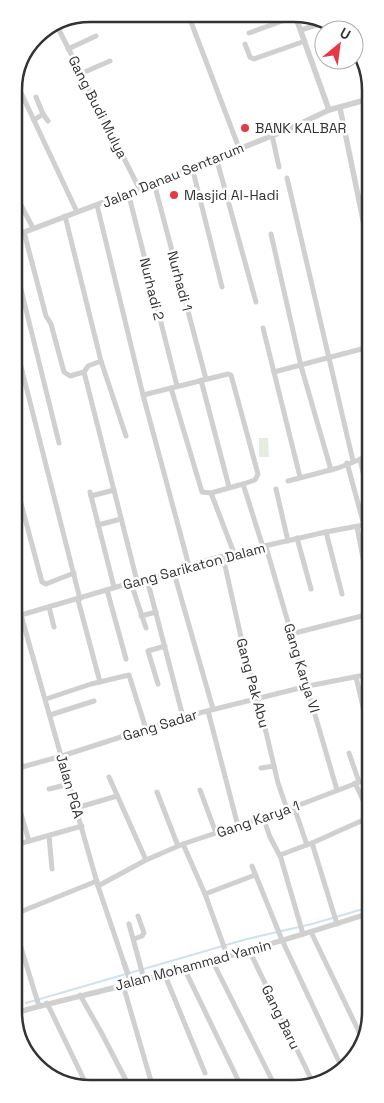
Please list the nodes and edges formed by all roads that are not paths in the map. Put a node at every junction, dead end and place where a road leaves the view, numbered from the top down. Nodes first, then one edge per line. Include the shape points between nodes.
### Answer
1 (191, 23) edge
2 (276, 23) edge
3 (298, 23) edge
4 (314, 26) edge
5 (301, 30) junction
6 (59, 31) edge
7 (249, 33) dead end
8 (96, 36) dead end
9 (305, 41) junction
10 (245, 44) dead end
11 (68, 49) junction
12 (110, 61) dead end
13 (80, 74) junction
14 (23, 97) edge
15 (36, 98) dead end
16 (362, 101) edge
17 (340, 108) junction
18 (330, 110) junction
19 (43, 114) junction
20 (34, 120) junction
21 (48, 121) dead end
22 (272, 135) junction
23 (239, 148) junction
24 (216, 157) junction
25 (192, 167) junction
26 (280, 167) dead end
27 (287, 178) dead end
28 (154, 183) junction
29 (139, 188) junction
30 (128, 192) junction
31 (97, 205) junction
32 (23, 209) edge
33 (76, 212) junction
34 (362, 214) edge
35 (65, 216) junction
36 (33, 228) junction
37 (24, 232) joint
38 (271, 234) dead end
39 (222, 287) dead end
40 (23, 297) edge
41 (256, 302) dead end
42 (263, 328) dead end
43 (362, 349) edge
44 (330, 358) junction
45 (101, 361) junction
46 (301, 366) junction
47 (84, 372) junction
48 (274, 372) junction
49 (23, 375) edge
50 (204, 379) junction
51 (174, 387) junction
52 (144, 395) junction
53 (126, 436) dead end
54 (59, 443) dead end
55 (360, 459) joint
56 (350, 462) junction
57 (362, 466) edge
58 (331, 470) junction
59 (300, 477) junction
60 (288, 480) dead end
61 (243, 484) junction
62 (229, 487) junction
63 (276, 489) dead end
64 (114, 490) junction
65 (211, 493) junction
66 (362, 505) edge
67 (23, 511) edge
68 (121, 518) junction
69 (98, 525) junction
70 (362, 526) edge
71 (357, 527) junction
72 (326, 532) junction
73 (297, 538) junction
74 (288, 541) junction
75 (264, 547) junction
76 (362, 549) edge
77 (234, 554) junction
78 (223, 557) junction
79 (189, 566) junction
80 (74, 573) junction
81 (174, 573) junction
82 (147, 579) junction
83 (134, 582) junction
84 (114, 587) junction
85 (311, 589) dead end
86 (107, 590) junction
87 (342, 594) dead end
88 (79, 599) junction
89 (49, 607) junction
90 (156, 612) junction
91 (23, 614) edge
92 (141, 616) junction
93 (361, 616) edge
94 (23, 622) edge
95 (54, 627) dead end
96 (146, 628) dead end
97 (292, 634) junction
98 (165, 646) junction
99 (126, 659) dead end
100 (361, 675) edge
101 (356, 676) junction
102 (100, 682) junction
103 (158, 684) dead end
104 (308, 686) junction
105 (258, 698) junction
106 (46, 699) junction
107 (361, 699) edge
108 (94, 701) dead end
109 (211, 710) junction
110 (50, 715) junction
111 (183, 717) junction
112 (146, 729) junction
113 (349, 753) dead end
114 (62, 756) junction
115 (274, 766) junction
116 (23, 767) edge
117 (261, 768) dead end
118 (108, 777) dead end
119 (361, 781) edge
120 (357, 783) junction
121 (70, 784) junction
122 (49, 789) dead end
123 (200, 790) dead end
124 (337, 790) junction
125 (157, 792) dead end
126 (361, 794) edge
127 (117, 796) junction
128 (294, 807) junction
129 (76, 808) junction
130 (286, 809) junction
131 (263, 817) junction
132 (361, 820) edge
133 (23, 821) edge
134 (82, 826) junction
135 (238, 826) junction
136 (216, 833) junction
137 (48, 836) junction
138 (29, 841) junction
139 (23, 843) edge
140 (310, 844) junction
141 (180, 845) junction
142 (280, 856) junction
143 (146, 860) junction
144 (252, 866) dead end
145 (52, 869) dead end
146 (255, 875) junction
147 (98, 883) junction
148 (205, 894) junction
149 (23, 911) edge
150 (138, 916) dead end
151 (361, 916) edge
152 (129, 924) dead end
153 (337, 924) junction
154 (311, 932) junction
155 (303, 934) junction
156 (134, 939) junction
157 (282, 941) junction
158 (249, 950) junction
159 (23, 954) edge
160 (227, 955) junction
161 (212, 960) junction
162 (124, 963) joint
163 (184, 968) junction
164 (164, 973) junction
165 (144, 979) junction
166 (131, 983) junction
167 (123, 985) junction
168 (80, 995) junction
169 (47, 1004) junction
170 (39, 1006) junction
171 (23, 1011) edge
172 (359, 1031) edge
173 (339, 1063) edge
174 (205, 1073) dead end
175 (311, 1078) edge
176 (84, 1080) edge
177 (126, 1080) edge
178 (151, 1080) edge
179 (238, 1080) edge
180 (272, 1080) edge

1 - 23 street
2 - 7 street
3 - 5 street
4 - 5 street
5 - 9 street
6 - 11 street, Gang Budi Mulya
8 - 11 street
9 - 10 street via 254,60
9 - 18 street
11 - 13 street, Gang Budi Mulya
12 - 13 street
13 - 29 street, Gang Budi Mulya
14 - 20 street
15 - 19 street
16 - 17 street, Jalan Danau Sentarum
17 - 18 street, Jalan Danau Sentarum
17 - 34 street
18 - 22 street, Jalan Danau Sentarum
19 - 20 street
19 - 21 street
20 - 33 street
22 - 23 street, Jalan Danau Sentarum
22 - 26 street
23 - 24 street, Jalan Danau Sentarum
24 - 25 street, Jalan Danau Sentarum
24 - 41 street
25 - 28 street, Jalan Danau Sentarum
25 - 39 street
27 - 44 street
28 - 29 street, Jalan Danau Sentarum
28 - 50 street, Nurhadi 1
29 - 30 street, Jalan Danau Sentarum
30 - 31 street, Jalan Danau Sentarum
30 - 51 street, Nurhadi 2
31 - 33 street, Jalan Danau Sentarum
31 - 52 street
32 - 36 street
33 - 35 street, Jalan Danau Sentarum
35 - 36 street, Jalan Danau Sentarum
35 - 45 street
36 - 37 street, Jalan Danau Sentarum
37 - 47 street via 64,372 70,376
38 - 46 street
40 - 54 street
42 - 48 street
43 - 44 street
44 - 46 street
44 - 56 street
45 - 47 street via 88,366
45 - 53 street
46 - 48 street
46 - 58 street
47 - 64 street
48 - 59 street
49 - 80 street
50 - 51 street
50 - 61 street via 232,376 258,474 255,480
50 - 62 street, Nurhadi 1
51 - 52 street
51 - 65 street, Nurhadi 2 via 201,490
52 - 79 street
55 - 56 street
55 - 57 street
56 - 58 street
56 - 66 street
58 - 59 street
59 - 60 street
61 - 62 street
61 - 75 street, Gang Karya VI
62 - 65 street
63 - 74 street
64 - 68 street
64 - 69 street via 90,494
65 - 77 street
67 - 80 street via 42,582 46,584
68 - 69 street
68 - 83 street
69 - 84 street
70 - 71 street, Gang Sarikaton Dalam
71 - 72 street, Gang Sarikaton Dalam
71 - 76 street
72 - 73 street, Gang Sarikaton Dalam
72 - 87 street
73 - 74 street, Gang Sarikaton Dalam
73 - 85 street
74 - 75 street, Gang Sarikaton Dalam
75 - 77 street, Gang Sarikaton Dalam
75 - 97 street, Gang Karya VI
77 - 78 street, Gang Sarikaton Dalam
78 - 79 street, Gang Sarikaton Dalam
78 - 105 street, Gang Pak Abu via 240,637
79 - 81 street, Gang Sarikaton Dalam
80 - 88 street
81 - 82 street, Gang Sarikaton Dalam
81 - 109 street
82 - 83 street, Gang Sarikaton Dalam
82 - 90 street
83 - 84 street, Gang Sarikaton Dalam
83 - 92 street
84 - 86 street, Gang Sarikaton Dalam
86 - 88 street, Gang Sarikaton Dalam
86 - 99 street
88 - 89 street, Gang Sarikaton Dalam
88 - 102 street
89 - 91 street, Gang Sarikaton Dalam
89 - 95 street
90 - 92 street
90 - 98 street
92 - 96 street
93 - 97 street
94 - 106 street, Jalan PGA
97 - 104 street, Gang Karya VI
98 - 103 street via 148,651
98 - 111 street
100 - 101 street, Gang Sadar
101 - 104 street, Gang Sadar
101 - 107 street
102 - 106 street
102 - 112 street via 129,674
104 - 105 street, Gang Sadar
104 - 124 street, Gang Karya VI
105 - 109 street, Gang Sadar
105 - 115 street, Gang Pak Abu
106 - 110 street, Jalan PGA
108 - 110 street
109 - 111 street, Gang Sadar
109 - 135 street
110 - 114 street, Jalan PGA
111 - 112 street, Gang Sadar
112 - 114 street, Gang Sadar
113 - 120 street
114 - 116 street, Gang Sadar
114 - 121 street, Jalan PGA
115 - 117 street
115 - 130 street, Gang Pak Abu
118 - 127 street
119 - 120 street, Gang Karya 1
120 - 124 street, Gang Karya 1
120 - 126 street
121 - 122 street
121 - 129 street, Jalan PGA
123 - 136 street
124 - 128 street, Gang Karya 1
125 - 141 street
127 - 129 street
127 - 143 street
128 - 130 street, Gang Karya 1
128 - 140 street
129 - 134 street, Jalan PGA
130 - 131 street, Gang Karya 1
131 - 135 street, Gang Karya 1
131 - 142 street
132 - 140 street
133 - 138 street
134 - 137 street
134 - 147 street, Jalan PGA
135 - 136 street, Gang Karya 1
136 - 141 street, Gang Karya 1
137 - 138 street
137 - 145 street
138 - 139 street
140 - 142 street via 282,852
140 - 153 street
141 - 143 street, Gang Karya 1
141 - 148 street
142 - 155 street
143 - 147 street, Gang Karya 1
144 - 146 street
146 - 148 street
146 - 157 street
147 - 149 street, Gang Karya 1
147 - 162 street, Jalan PGA
148 - 160 street
150 - 156 street via 144,933
151 - 153 street, Jalan Mohammad Yamin
152 - 156 street
153 - 154 street, Jalan Mohammad Yamin
154 - 155 street, Jalan Mohammad Yamin
154 - 172 street
155 - 157 street, Jalan Mohammad Yamin
156 - 165 street
157 - 158 street, Jalan Mohammad Yamin
157 - 173 street
158 - 160 street, Jalan Mohammad Yamin
158 - 175 street, Gang Baru
159 - 170 street
160 - 161 street, Jalan Mohammad Yamin
161 - 163 street, Jalan Mohammad Yamin
161 - 180 street
162 - 166 street
163 - 164 street, Jalan Mohammad Yamin
163 - 179 street
164 - 165 street, Jalan Mohammad Yamin
164 - 174 street
165 - 166 street, Jalan Mohammad Yamin
166 - 167 street, Jalan Mohammad Yamin
167 - 168 street, Jalan Mohammad Yamin
167 - 178 street
168 - 169 street, Jalan Mohammad Yamin
168 - 177 street
169 - 170 street, Jalan Mohammad Yamin
169 - 176 street
170 - 171 street, Jalan Mohammad Yamin

